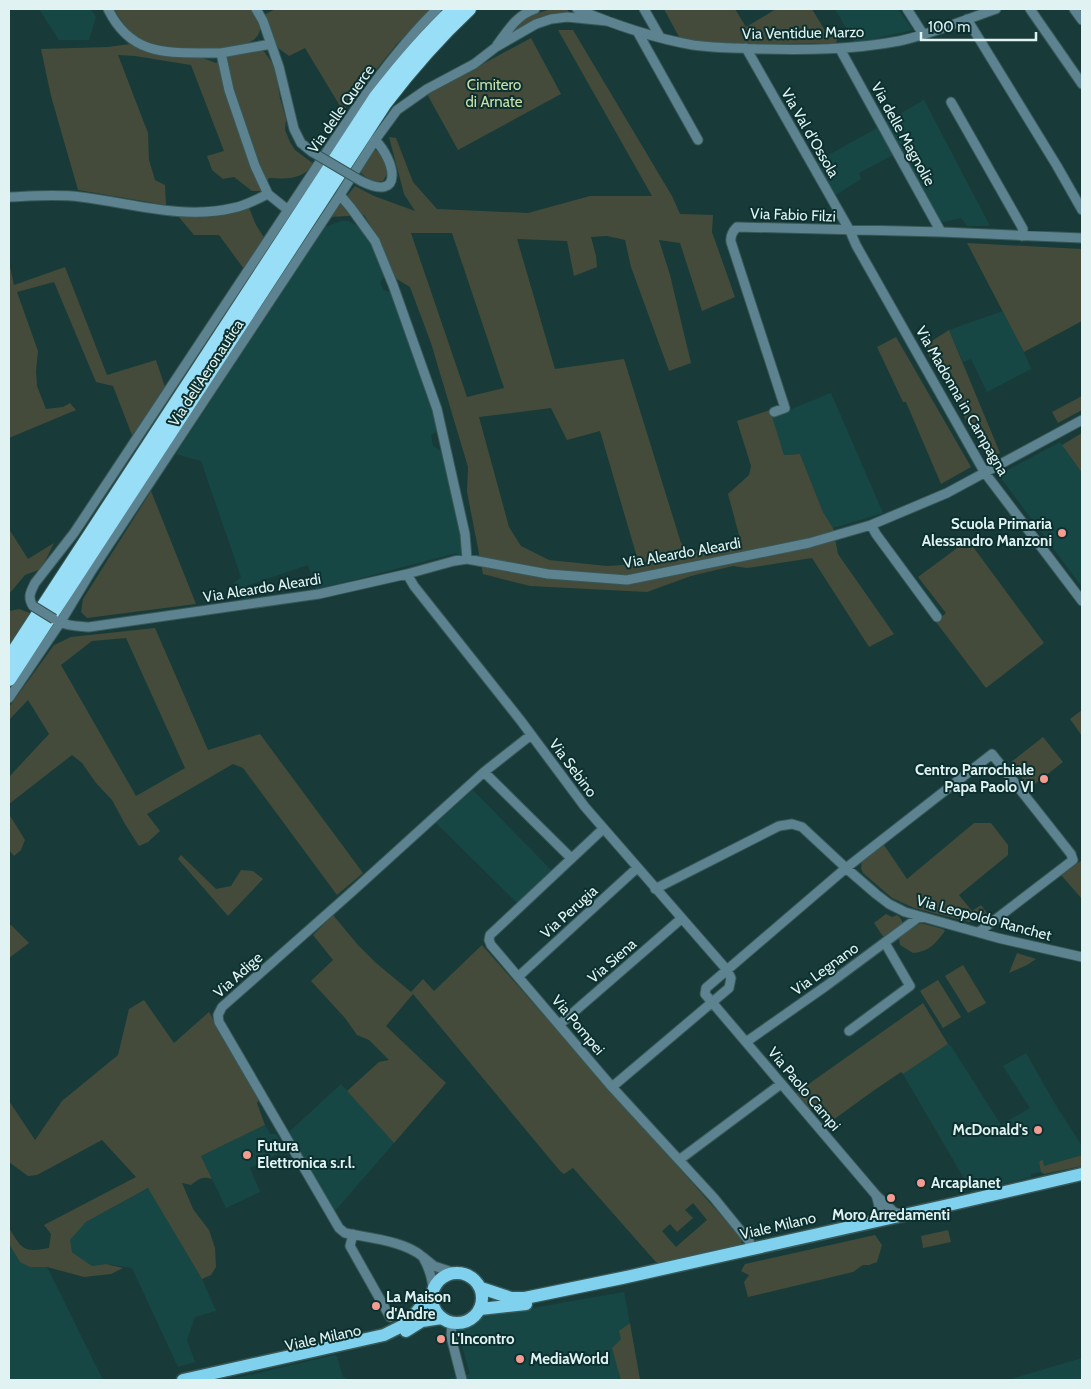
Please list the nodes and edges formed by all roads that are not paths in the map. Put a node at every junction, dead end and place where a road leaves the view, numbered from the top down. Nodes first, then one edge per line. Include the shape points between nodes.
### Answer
1 (108, 9) edge
2 (256, 9) edge
3 (437, 9) edge
4 (454, 9) edge
5 (469, 9) edge
6 (535, 9) edge
7 (577, 9) edge
8 (644, 9) edge
9 (906, 9) edge
10 (996, 9) edge
11 (1030, 9) edge
12 (1074, 9) edge
13 (967, 19) junction
14 (1082, 20) edge
15 (607, 21) junction
16 (637, 31) junction
17 (922, 34) junction
18 (660, 37) junction
19 (271, 44) junction
20 (496, 47) junction
21 (746, 48) junction
22 (840, 49) junction
23 (221, 53) junction
24 (1082, 84) edge
25 (951, 102) dead end
26 (375, 140) junction
27 (698, 140) dead end
28 (268, 194) junction
29 (340, 195) junction
30 (9, 197) edge
31 (288, 210) junction
32 (1082, 210) edge
33 (850, 231) junction
34 (941, 232) junction
35 (1022, 236) junction
36 (1082, 238) edge
37 (774, 412) dead end
38 (1082, 420) edge
39 (985, 473) junction
40 (871, 525) junction
41 (467, 560) junction
42 (407, 574) junction
43 (1082, 601) edge
44 (937, 617) dead end
45 (57, 621) junction
46 (9, 659) edge
47 (9, 678) edge
48 (9, 698) edge
49 (531, 736) junction
50 (484, 772) junction
51 (603, 829) junction
52 (571, 858) junction
53 (638, 868) junction
54 (846, 868) junction
55 (656, 888) junction
56 (919, 917) junction
57 (681, 919) junction
58 (979, 932) junction
59 (885, 943) junction
60 (1082, 957) edge
61 (727, 970) junction
62 (518, 976) junction
63 (710, 1002) junction
64 (560, 1024) junction
65 (849, 1031) dead end
66 (746, 1042) junction
67 (781, 1084) junction
68 (612, 1086) junction
69 (679, 1160) junction
70 (1082, 1174) edge
71 (1082, 1180) edge
72 (876, 1195) junction
73 (905, 1214) junction
74 (876, 1221) junction
75 (352, 1234) junction
76 (752, 1249) junction
77 (423, 1257) junction
78 (455, 1273) junction
79 (481, 1288) junction
80 (433, 1292) junction
81 (480, 1309) junction
82 (390, 1317) dead end
83 (451, 1321) junction
84 (183, 1380) edge
85 (208, 1380) edge
86 (462, 1380) edge

1 - 23 street via 121,29 147,48 166,52
2 - 19 street
3 - 31 street, Via delle Querce via 368,91
4 - 46 highway via 438,23 376,97
5 - 47 highway via 446,30 385,103
6 - 20 street, Via Ventidue Marzo via 512,23
7 - 15 street, Via Ventidue Marzo
8 - 18 street
9 - 17 street
10 - 13 street, Via Ventidue Marzo
11 - 24 street
12 - 14 street
13 - 17 street, Via Ventidue Marzo
13 - 32 street
15 - 16 street, Via Ventidue Marzo
15 - 20 street, Via Ventidue Marzo via 551,19
16 - 18 street, Via Ventidue Marzo
16 - 27 street
17 - 22 street, Via Ventidue Marzo via 900,41
18 - 21 street, Via Ventidue Marzo via 694,45
19 - 23 street
19 - 26 street, bridge via 294,129 301,142 361,181 380,188 392,179 392,169
20 - 26 street, Via Ventidue Marzo via 474,64 427,89 397,110
21 - 22 street, Via Ventidue Marzo
21 - 33 street, Via Val d'Ossola
22 - 34 street, Via delle Magnolie
23 - 28 street via 255,166
25 - 35 street via 1023,229
26 - 29 street, Via dell'Aeronautica
28 - 30 street via 234,208 200,213 80,197
28 - 31 street
29 - 41 street via 375,241 437,409 465,534
29 - 45 street, Via dell'Aeronautica
31 - 45 street, Via delle Querce, bridge via 80,526 31,590 29,598 33,606
33 - 34 street, Via Fabio Filzi
33 - 37 street, Via Fabio Filzi via 737,227 730,238 785,408
33 - 39 street, Via Madonna in Campagna
34 - 35 street, Via Fabio Filzi
35 - 36 street, Via Fabio Filzi
38 - 39 street, Via Aleardo Aleardi
39 - 40 street, Via Aleardo Aleardi
39 - 43 street, Via Madonna in Campagna
40 - 41 street, Via Aleardo Aleardi via 810,543 627,580 548,574
40 - 44 street
41 - 42 street, Via Aleardo Aleardi
42 - 45 street, Via Aleardo Aleardi via 319,594 89,627
42 - 49 street, Via Sebino
45 - 48 street, Via dell'Aeronautica
49 - 50 street, Via Adige
49 - 51 street, Via Sebino
50 - 52 street
50 - 75 street, Via Adige via 222,1007 218,1015 335,1221 342,1231
51 - 52 street, Via Pompei
51 - 53 street, Via Sebino
52 - 62 street, Via Pompei via 490,935 491,945
53 - 55 street, Via Sebino
53 - 62 street, Via Perugia
54 - 55 street, Via Leopoldo Ranchet via 802,827 792,824 779,826
54 - 56 street, Via Leopoldo Ranchet via 889,904
54 - 58 street via 992,754 1073,860
54 - 61 street
55 - 57 street, Via Sebino
56 - 58 street, Via Leopoldo Ranchet
56 - 59 street, Via Legnano
57 - 61 street, Via Sebino
57 - 64 street, Via Siena
58 - 60 street, Via Leopoldo Ranchet
59 - 65 street via 910,986
59 - 66 street, Via Legnano
61 - 63 street via 731,978 728,988
61 - 63 street via 706,988 705,994
62 - 64 street, Via Pompei
63 - 66 street, Via Paolo Campi
63 - 68 street
64 - 68 street, Via Pompei
66 - 67 street, Via Paolo Campi
67 - 69 street
67 - 72 street, Via Paolo Campi
68 - 69 street, Via Pompei
69 - 76 street, Via Pompei via 714,1198
70 - 73 main road, Viale Milano
71 - 81 main road, Viale Milano via 554,1300
72 - 73 street, Via Paolo Campi via 894,1212
72 - 74 street via 880,1211
73 - 74 main road, Viale Milano
74 - 76 main road, Viale Milano
75 - 77 street, Via Adige via 406,1246
75 - 82 street via 350,1246
76 - 79 main road, Viale Milano via 525,1298 511,1298
77 - 78 street, Via Adige via 434,1266
77 - 80 street via 433,1282
78 - 79 main road via 471,1276
78 - 80 main road via 441,1279
79 - 81 main road
80 - 83 main road via 433,1306
80 - 84 main road via 402,1326 384,1335
81 - 83 main road via 468,1321
83 - 85 main road, Viale Milano via 422,1321 400,1335 380,1342
83 - 86 street

